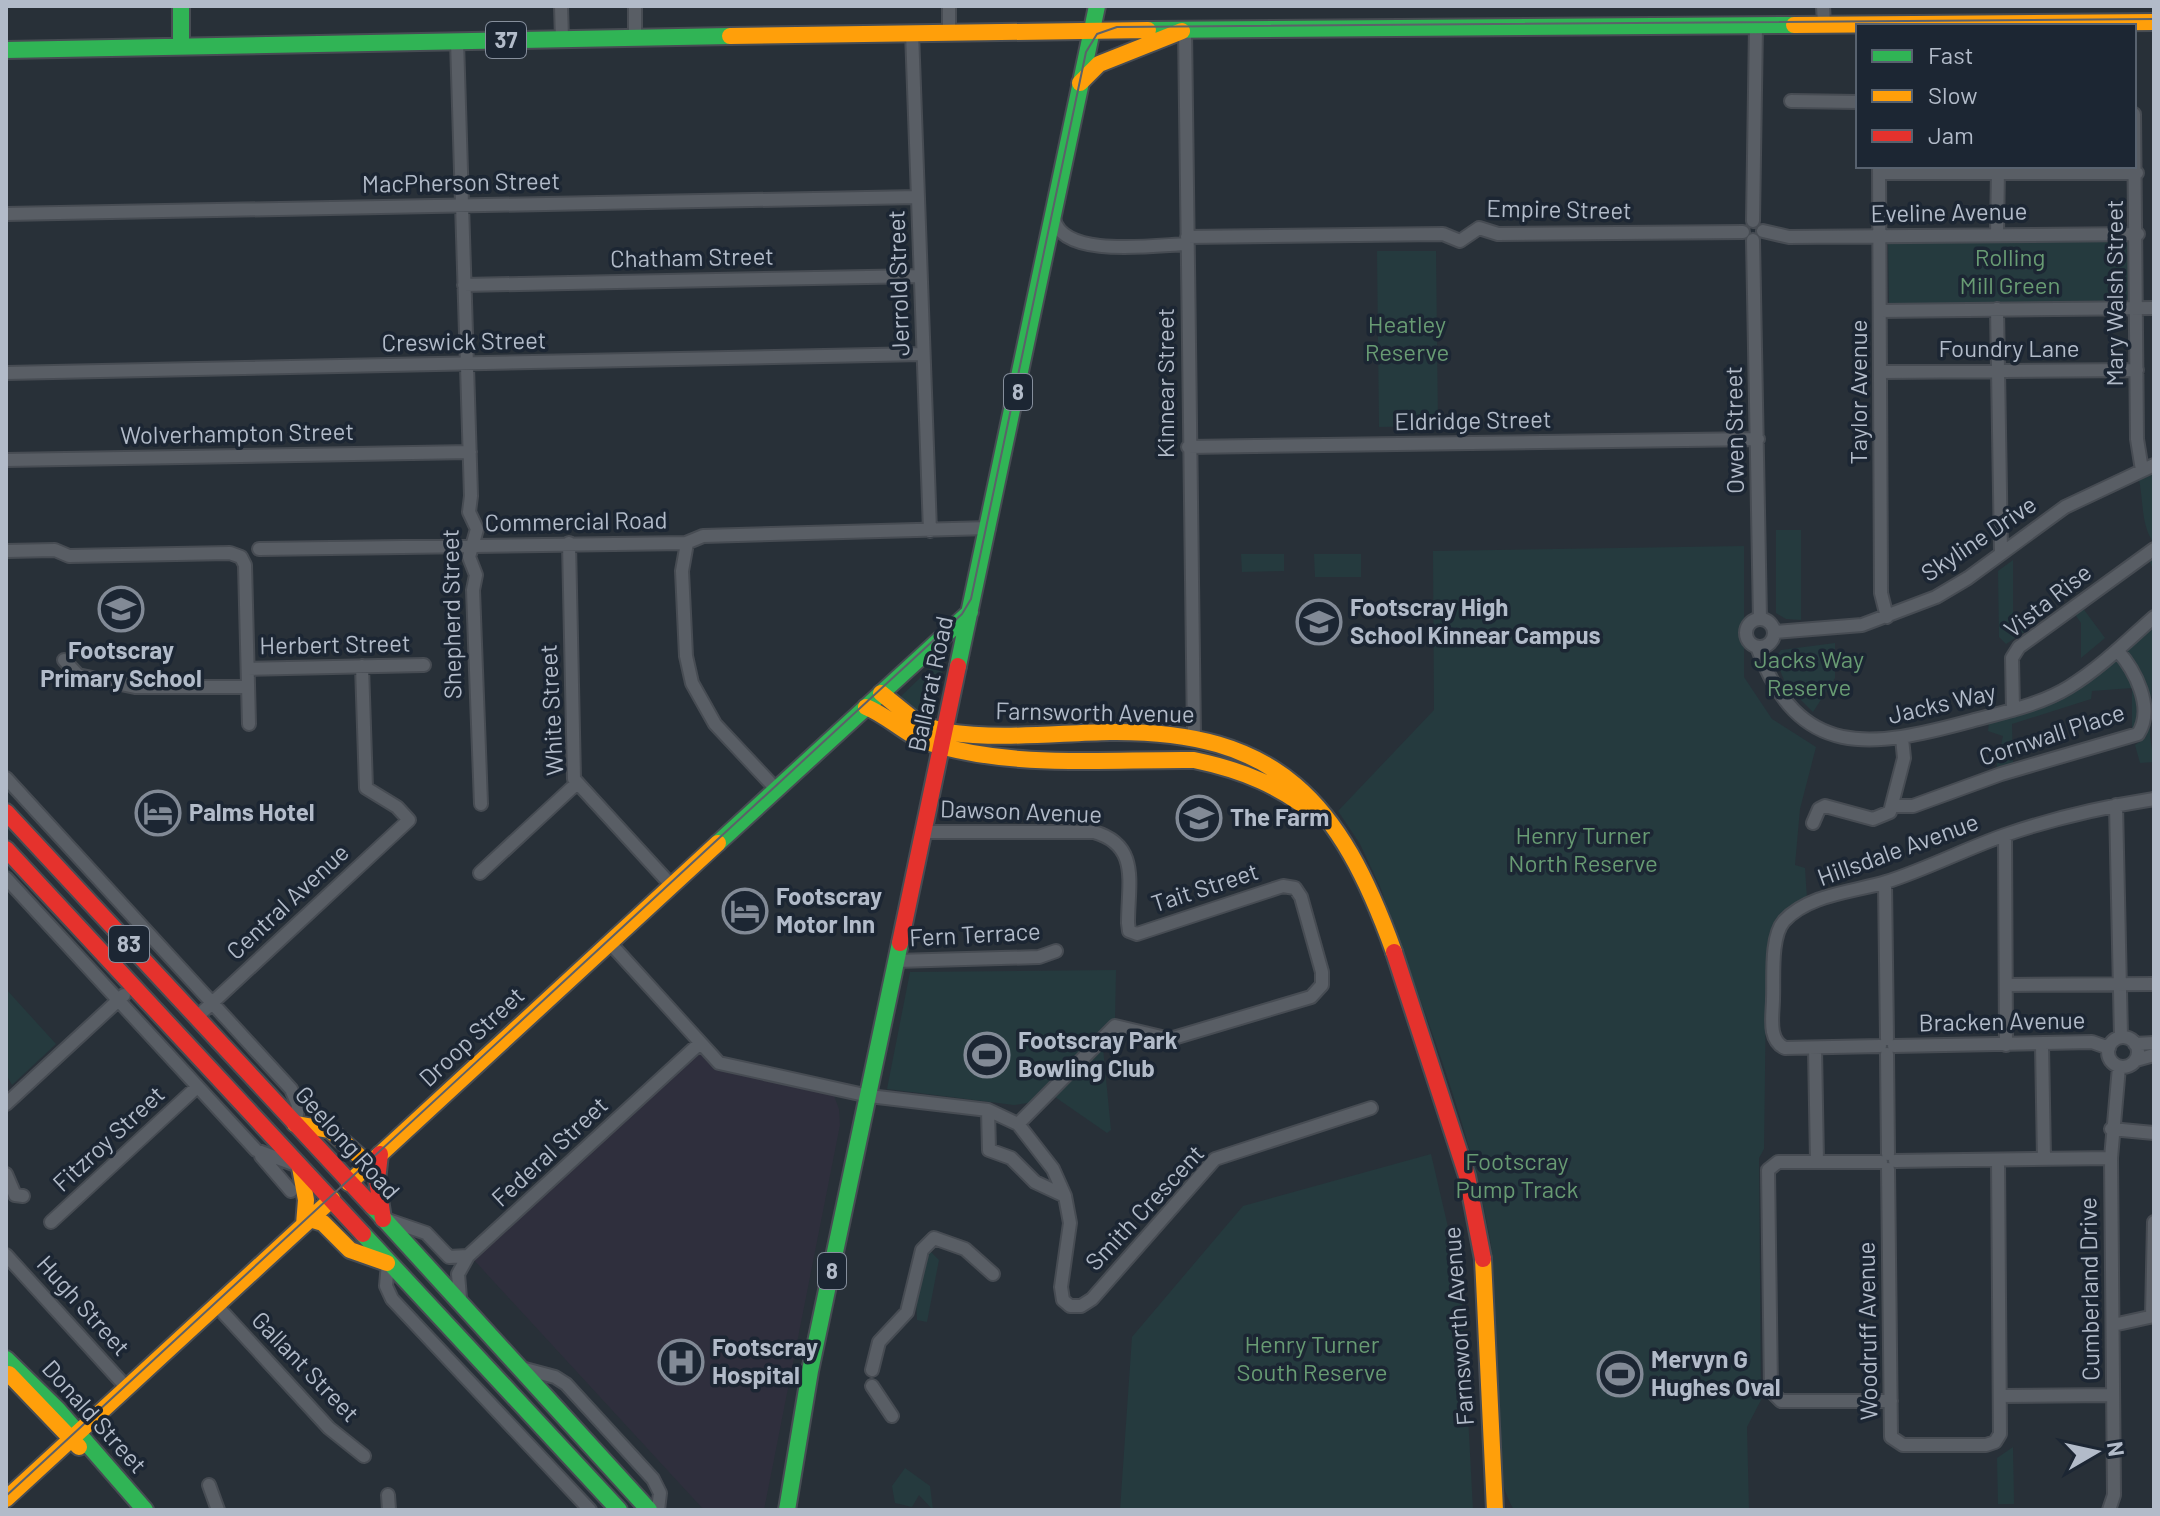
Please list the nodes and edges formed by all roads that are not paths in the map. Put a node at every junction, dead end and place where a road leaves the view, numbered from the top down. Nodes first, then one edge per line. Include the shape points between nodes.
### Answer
1 (180, 6) edge
2 (561, 6) edge
3 (635, 6) edge
4 (949, 6) edge
5 (1097, 6) edge
6 (1823, 6) edge
7 (2104, 14) edge
8 (2154, 22) edge
9 (1824, 24) junction
10 (1756, 25) junction
11 (1185, 29) junction
12 (1091, 31) junction
13 (912, 32) junction
14 (949, 32) junction
15 (635, 37) junction
16 (562, 39) junction
17 (457, 41) junction
18 (181, 46) junction
19 (6, 50) edge
20 (1080, 83) junction
21 (1791, 101) dead end
22 (1856, 102) edge
23 (2136, 144) edge
24 (1879, 170) edge
25 (1998, 170) edge
26 (2068, 170) edge
27 (2137, 173) junction
28 (918, 197) junction
29 (462, 205) junction
30 (6, 214) edge
31 (1054, 217) junction
32 (1753, 231) junction
33 (1997, 234) junction
34 (2138, 234) junction
35 (1880, 236) junction
36 (1071, 239) junction
37 (1187, 240) junction
38 (1047, 248) junction
39 (920, 276) junction
40 (464, 285) junction
41 (2137, 308) junction
42 (2154, 308) edge
43 (1997, 309) junction
44 (1880, 311) junction
45 (923, 354) junction
46 (467, 364) junction
47 (2137, 370) junction
48 (1997, 371) junction
49 (1881, 372) junction
50 (6, 373) edge
51 (1758, 439) junction
52 (1188, 447) junction
53 (470, 452) junction
54 (6, 460) edge
55 (2148, 467) edge
56 (989, 528) junction
57 (930, 531) junction
58 (569, 543) junction
59 (687, 543) junction
60 (472, 545) junction
61 (259, 549) dead end
62 (2154, 549) edge
63 (6, 551) edge
64 (2001, 552) junction
65 (971, 611) junction
66 (1887, 617) junction
67 (2154, 617) edge
68 (1760, 619) junction
69 (1774, 632) junction
70 (1757, 647) junction
71 (2117, 650) junction
72 (64, 660) dead end
73 (424, 665) dead end
74 (362, 666) junction
75 (248, 669) junction
76 (248, 687) junction
77 (881, 693) junction
78 (866, 707) junction
79 (2013, 710) junction
80 (249, 724) dead end
81 (1058, 735) junction
82 (1105, 735) junction
83 (1194, 737) junction
84 (1902, 738) junction
85 (944, 739) junction
86 (1058, 758) junction
87 (1105, 758) junction
88 (1194, 760) junction
89 (6, 778) edge
90 (576, 784) junction
91 (776, 789) junction
92 (2154, 799) edge
93 (481, 804) dead end
94 (2116, 805) junction
95 (1894, 806) junction
96 (6, 812) edge
97 (1813, 823) dead end
98 (924, 832) junction
99 (2005, 835) junction
100 (38, 846) junction
101 (76, 854) junction
102 (9, 855) edge
103 (480, 873) dead end
104 (6, 878) edge
105 (1885, 883) junction
106 (672, 886) junction
107 (1379, 913) junction
108 (1129, 931) joint
109 (610, 943) junction
110 (1056, 951) dead end
111 (896, 961) junction
112 (2117, 984) junction
113 (2154, 984) edge
114 (2006, 985) junction
115 (133, 988) junction
116 (119, 1000) junction
117 (213, 1002) junction
118 (197, 1017) junction
119 (2121, 1037) junction
120 (700, 1043) junction
121 (2154, 1043) edge
122 (2135, 1044) junction
123 (1777, 1045) joint
124 (2006, 1045) junction
125 (2042, 1045) junction
126 (1887, 1046) junction
127 (1815, 1048) junction
128 (2109, 1048) junction
129 (2154, 1055) edge
130 (2136, 1060) junction
131 (2119, 1067) junction
132 (253, 1077) junction
133 (197, 1087) junction
134 (869, 1096) junction
135 (6, 1104) edge
136 (1371, 1108) dead end
137 (248, 1110) junction
138 (988, 1110) junction
139 (295, 1124) junction
140 (1018, 1124) junction
141 (2111, 1129) junction
142 (2154, 1133) edge
143 (256, 1150) junction
144 (2111, 1158) junction
145 (374, 1159) junction
146 (2044, 1159) junction
147 (1998, 1160) junction
148 (1817, 1162) junction
149 (1888, 1162) junction
150 (300, 1166) junction
151 (6, 1174) edge
152 (349, 1183) junction
153 (291, 1191) dead end
154 (19, 1196) dead end
155 (1065, 1196) junction
156 (332, 1199) junction
157 (383, 1219) junction
158 (51, 1222) dead end
159 (307, 1222) junction
160 (2154, 1222) edge
161 (471, 1254) junction
162 (6, 1255) edge
163 (388, 1263) junction
164 (993, 1274) dead end
165 (217, 1306) junction
166 (463, 1307) junction
167 (2153, 1316) edge
168 (2113, 1325) junction
169 (6, 1359) edge
170 (518, 1367) junction
171 (872, 1370) dead end
172 (6, 1371) edge
173 (810, 1371) junction
174 (872, 1386) dead end
175 (127, 1388) junction
176 (2113, 1395) junction
177 (2000, 1396) junction
178 (1891, 1401) junction
179 (892, 1416) dead end
180 (74, 1436) junction
181 (364, 1456) dead end
182 (1493, 1483) junction
183 (209, 1485) dead end
184 (388, 1495) dead end
185 (7, 1497) edge
186 (136, 1510) edge
187 (145, 1510) edge
188 (218, 1510) edge
189 (389, 1510) edge
190 (590, 1510) edge
191 (619, 1510) edge
192 (649, 1510) edge
193 (658, 1510) edge
194 (774, 1510) edge
195 (787, 1510) edge
196 (1495, 1510) edge
197 (1509, 1510) edge
198 (2109, 1510) edge

1 - 18 main road
2 - 16 street
3 - 15 street
4 - 14 street
5 - 12 main road, Ballarat Road / 8
6 - 9 street
7 - 8 main road, 37
7 - 9 main road, 37
9 - 10 main road, 37
10 - 11 main road, 37
10 - 32 street, Owen Street
11 - 12 main road, 37
11 - 20 main road via 1093,66
11 - 37 street, Kinnear Street
12 - 14 main road, 37
12 - 20 main road, Ballarat Road / 8
13 - 14 main road, 37
13 - 15 main road, 37
13 - 28 street, Jerrold Street
15 - 16 main road, 37
16 - 17 main road, 37
17 - 18 main road, 37
17 - 29 street, Shepherd Street
18 - 19 main road, 37
20 - 31 main road, Ballarat Road / 8
21 - 22 street
23 - 27 street, Mary Walsh Street
24 - 25 street
24 - 35 street, Taylor Avenue
25 - 26 street
25 - 33 street
26 - 27 street
27 - 34 street, Mary Walsh Street
28 - 29 street, MacPherson Street
28 - 39 street, Jerrold Street
29 - 30 street, MacPherson Street
29 - 40 street, Shepherd Street
31 - 36 street via 1062,234
31 - 38 main road, Ballarat Road / 8
32 - 35 street, Eveline Avenue via 1789,237
32 - 37 street, Empire Street via 1498,234 1479,228 1460,241 1443,234
32 - 51 street, Owen Street
33 - 34 street, Eveline Avenue
33 - 35 street, Eveline Avenue
34 - 41 street, Mary Walsh Street
35 - 44 street, Taylor Avenue
36 - 37 street via 1108,248
36 - 38 street
37 - 52 street, Kinnear Street
38 - 56 main road, Ballarat Road / 8
39 - 40 street, Chatham Street
39 - 45 street, Jerrold Street
40 - 46 street, Shepherd Street
41 - 42 street
41 - 43 street
41 - 47 street, Mary Walsh Street
43 - 44 street
43 - 48 street
44 - 49 street, Taylor Avenue
45 - 46 street, Creswick Street
45 - 57 street, Jerrold Street
46 - 50 street, Creswick Street
46 - 53 street, Shepherd Street
47 - 48 street, Foundry Lane
47 - 55 street, Mary Walsh Street via 2138,447
48 - 49 street, Foundry Lane
48 - 64 street
49 - 66 street, Taylor Avenue via 1881,593
51 - 52 street, Eldridge Street
51 - 68 street, Owen Street
52 - 83 street, Kinnear Street
53 - 54 street, Wolverhampton Street
53 - 60 street, Shepherd Street via 469,509 477,529
55 - 64 street, Skyline Drive via 2065,507
56 - 57 street, Commercial Road
56 - 65 main road, Ballarat Road / 8
57 - 59 street, Commercial Road via 703,536
58 - 59 street, Commercial Road
58 - 60 street, Commercial Road
58 - 90 street, White Street
59 - 91 street via 682,571 692,683 715,724
60 - 61 street, Commercial Road
60 - 93 street, Shepherd Street
62 - 79 street, Vista Rise via 2019,647 2012,658
63 - 75 street via 55,550 69,556 230,553 242,558
64 - 66 street, Skyline Drive via 1936,597
65 - 77 main road, Droop Street
65 - 85 main road, Ballarat Road / 8
66 - 69 street, Skyline Drive via 1819,631
67 - 71 street, Jacks Way
68 - 69 street
68 - 70 street via 1747,630 1748,640
69 - 70 street via 1768,645
70 - 84 street, Jacks Way via 1780,698 1811,725 1839,737 1874,742
71 - 79 street, Jacks Way via 2068,688
71 - 95 street, Cornwall Place via 2141,691 2138,734 1913,806
72 - 76 street, Herbert Street via 78,675 135,687
73 - 74 street, Herbert Street
74 - 75 street, Herbert Street
74 - 117 street, Central Avenue via 366,788 409,820
75 - 76 street
76 - 80 street
77 - 78 main road, Droop Street
77 - 85 main road, Farnsworth Avenue
78 - 85 main road, Farnsworth Avenue via 914,737
78 - 91 main road, Droop Street
79 - 84 street, Jacks Way
81 - 82 main road, Farnsworth Avenue
81 - 85 main road, Farnsworth Avenue
81 - 86 main road
82 - 83 main road, Farnsworth Avenue
82 - 87 main road
83 - 88 main road
83 - 107 main road, Farnsworth Avenue via 1255,757 1310,795 1355,853
84 - 95 street via 1904,758
85 - 86 main road, Farnsworth Avenue via 998,755
85 - 98 main road, Ballarat Road / 8
86 - 87 main road, Farnsworth Avenue
87 - 88 main road, Farnsworth Avenue
88 - 107 main road, Farnsworth Avenue via 1260,778 1307,807 1346,851
89 - 101 street
90 - 103 street
90 - 106 street, White Street
91 - 106 main road, Droop Street
92 - 94 street, Hillsdale Avenue
94 - 99 street, Hillsdale Avenue
94 - 112 street
95 - 97 street, Cornwall Place via 1873,819 1825,806
96 - 100 main road, Geelong Road / 83
98 - 108 street, Dawson Avenue via 1094,832 1113,838 1125,850 1128,863
98 - 111 main road, Ballarat Road / 8
99 - 105 street, Hillsdale Avenue
99 - 114 street
100 - 101 street
100 - 118 main road, Geelong Road / 83
101 - 117 street
102 - 115 main road, Geelong Road / 83
104 - 116 street
105 - 123 street, Hillsdale Avenue via 1842,892 1785,920 1779,930 1773,989
105 - 126 street, Woodruff Avenue
106 - 109 main road, Droop Street
107 - 182 main road, Farnsworth Avenue via 1460,1152 1477,1219
108 - 140 street, Tait Street via 1137,934 1283,886 1295,888 1322,985 1311,997 1170,1039 1115,1026
109 - 120 street
109 - 145 main road, Droop Street
110 - 111 street, Fern Terrace via 1039,957
111 - 134 main road, Ballarat Road / 8
112 - 113 street
112 - 114 street
112 - 119 street
114 - 124 street
115 - 116 street
115 - 137 main road, Geelong Road / 83
116 - 133 street
116 - 135 street
117 - 118 street, Central Avenue
117 - 139 street via 293,1091
118 - 132 main road, Geelong Road / 83
119 - 122 street
119 - 128 street
120 - 134 street via 719,1063
120 - 161 street, Federal Street
121 - 122 street
122 - 130 street
123 - 127 street, Bracken Avenue
124 - 125 street, Bracken Avenue
124 - 126 street, Bracken Avenue
125 - 128 street, Bracken Avenue via 2092,1042
125 - 146 street
126 - 127 street, Bracken Avenue
126 - 149 street, Woodruff Avenue
127 - 148 street
128 - 131 street via 2110,1060
129 - 130 street
130 - 131 street
131 - 141 street, Cumberland Drive
132 - 137 main road via 262,1110 257,1115
132 - 139 main road, Geelong Road / 83
133 - 143 street
133 - 158 street, Fitzroy Street
134 - 138 street
134 - 173 main road, Ballarat Road / 8
136 - 155 street, Smith Crescent via 1215,1159 1081,1306 1063,1300 1061,1287 1070,1223
137 - 150 main road, Geelong Road / 83
138 - 140 street
138 - 155 street via 989,1150 1011,1158 1035,1182
139 - 145 main road via 330,1130
139 - 152 main road, Geelong Road / 83
140 - 155 street via 1053,1169
141 - 142 street
141 - 144 street, Cumberland Drive
143 - 150 street
143 - 153 street
144 - 146 street
144 - 168 street, Cumberland Drive
145 - 152 main road, Droop Street
145 - 157 main road
146 - 147 street
147 - 149 street
147 - 177 street, Woodruff Avenue
148 - 149 street
148 - 178 street via 1778,1162 1768,1170 1771,1391 1781,1401
149 - 178 street, Woodruff Avenue
150 - 156 main road, Geelong Road / 83
150 - 159 main road
151 - 154 street
152 - 156 main road, Droop Street
152 - 157 main road, Geelong Road / 83
156 - 159 main road, Droop Street
156 - 163 main road, Geelong Road / 83
157 - 161 street via 426,1233 452,1259
157 - 166 main road, Geelong Road / 83
159 - 163 main road via 323,1223 350,1250
159 - 165 main road, Droop Street
160 - 167 street
161 - 166 street, Federal Street via 457,1277
162 - 175 street, Hugh Street
163 - 190 street via 385,1279 392,1299
163 - 191 main road, Geelong Road / 83
164 - 171 street via 965,1249 934,1238 922,1250 907,1312 879,1342
165 - 175 main road, Droop Street
165 - 181 street, Gallant Street via 329,1428
166 - 170 main road, Geelong Road / 83
167 - 168 street
168 - 176 street, Cumberland Drive
169 - 180 main road, Donald Street
170 - 192 main road, Geelong Road / 83
170 - 193 street via 566,1384 656,1482
172 - 180 main road, Donald Street
173 - 194 main road, Ballarat Road / 8 via 793,1413
173 - 195 main road, Ballarat Road / 8
174 - 179 street
175 - 180 main road, Droop Street
176 - 177 street
176 - 198 street, Cumberland Drive via 2114,1495
177 - 178 street, Woodruff Avenue via 2000,1434 1986,1445 1898,1444 1891,1437
180 - 185 main road, Droop Street
180 - 186 main road, Donald Street
180 - 187 main road, Donald Street
182 - 196 main road, Farnsworth Avenue
182 - 197 main road
183 - 188 street
184 - 189 street

